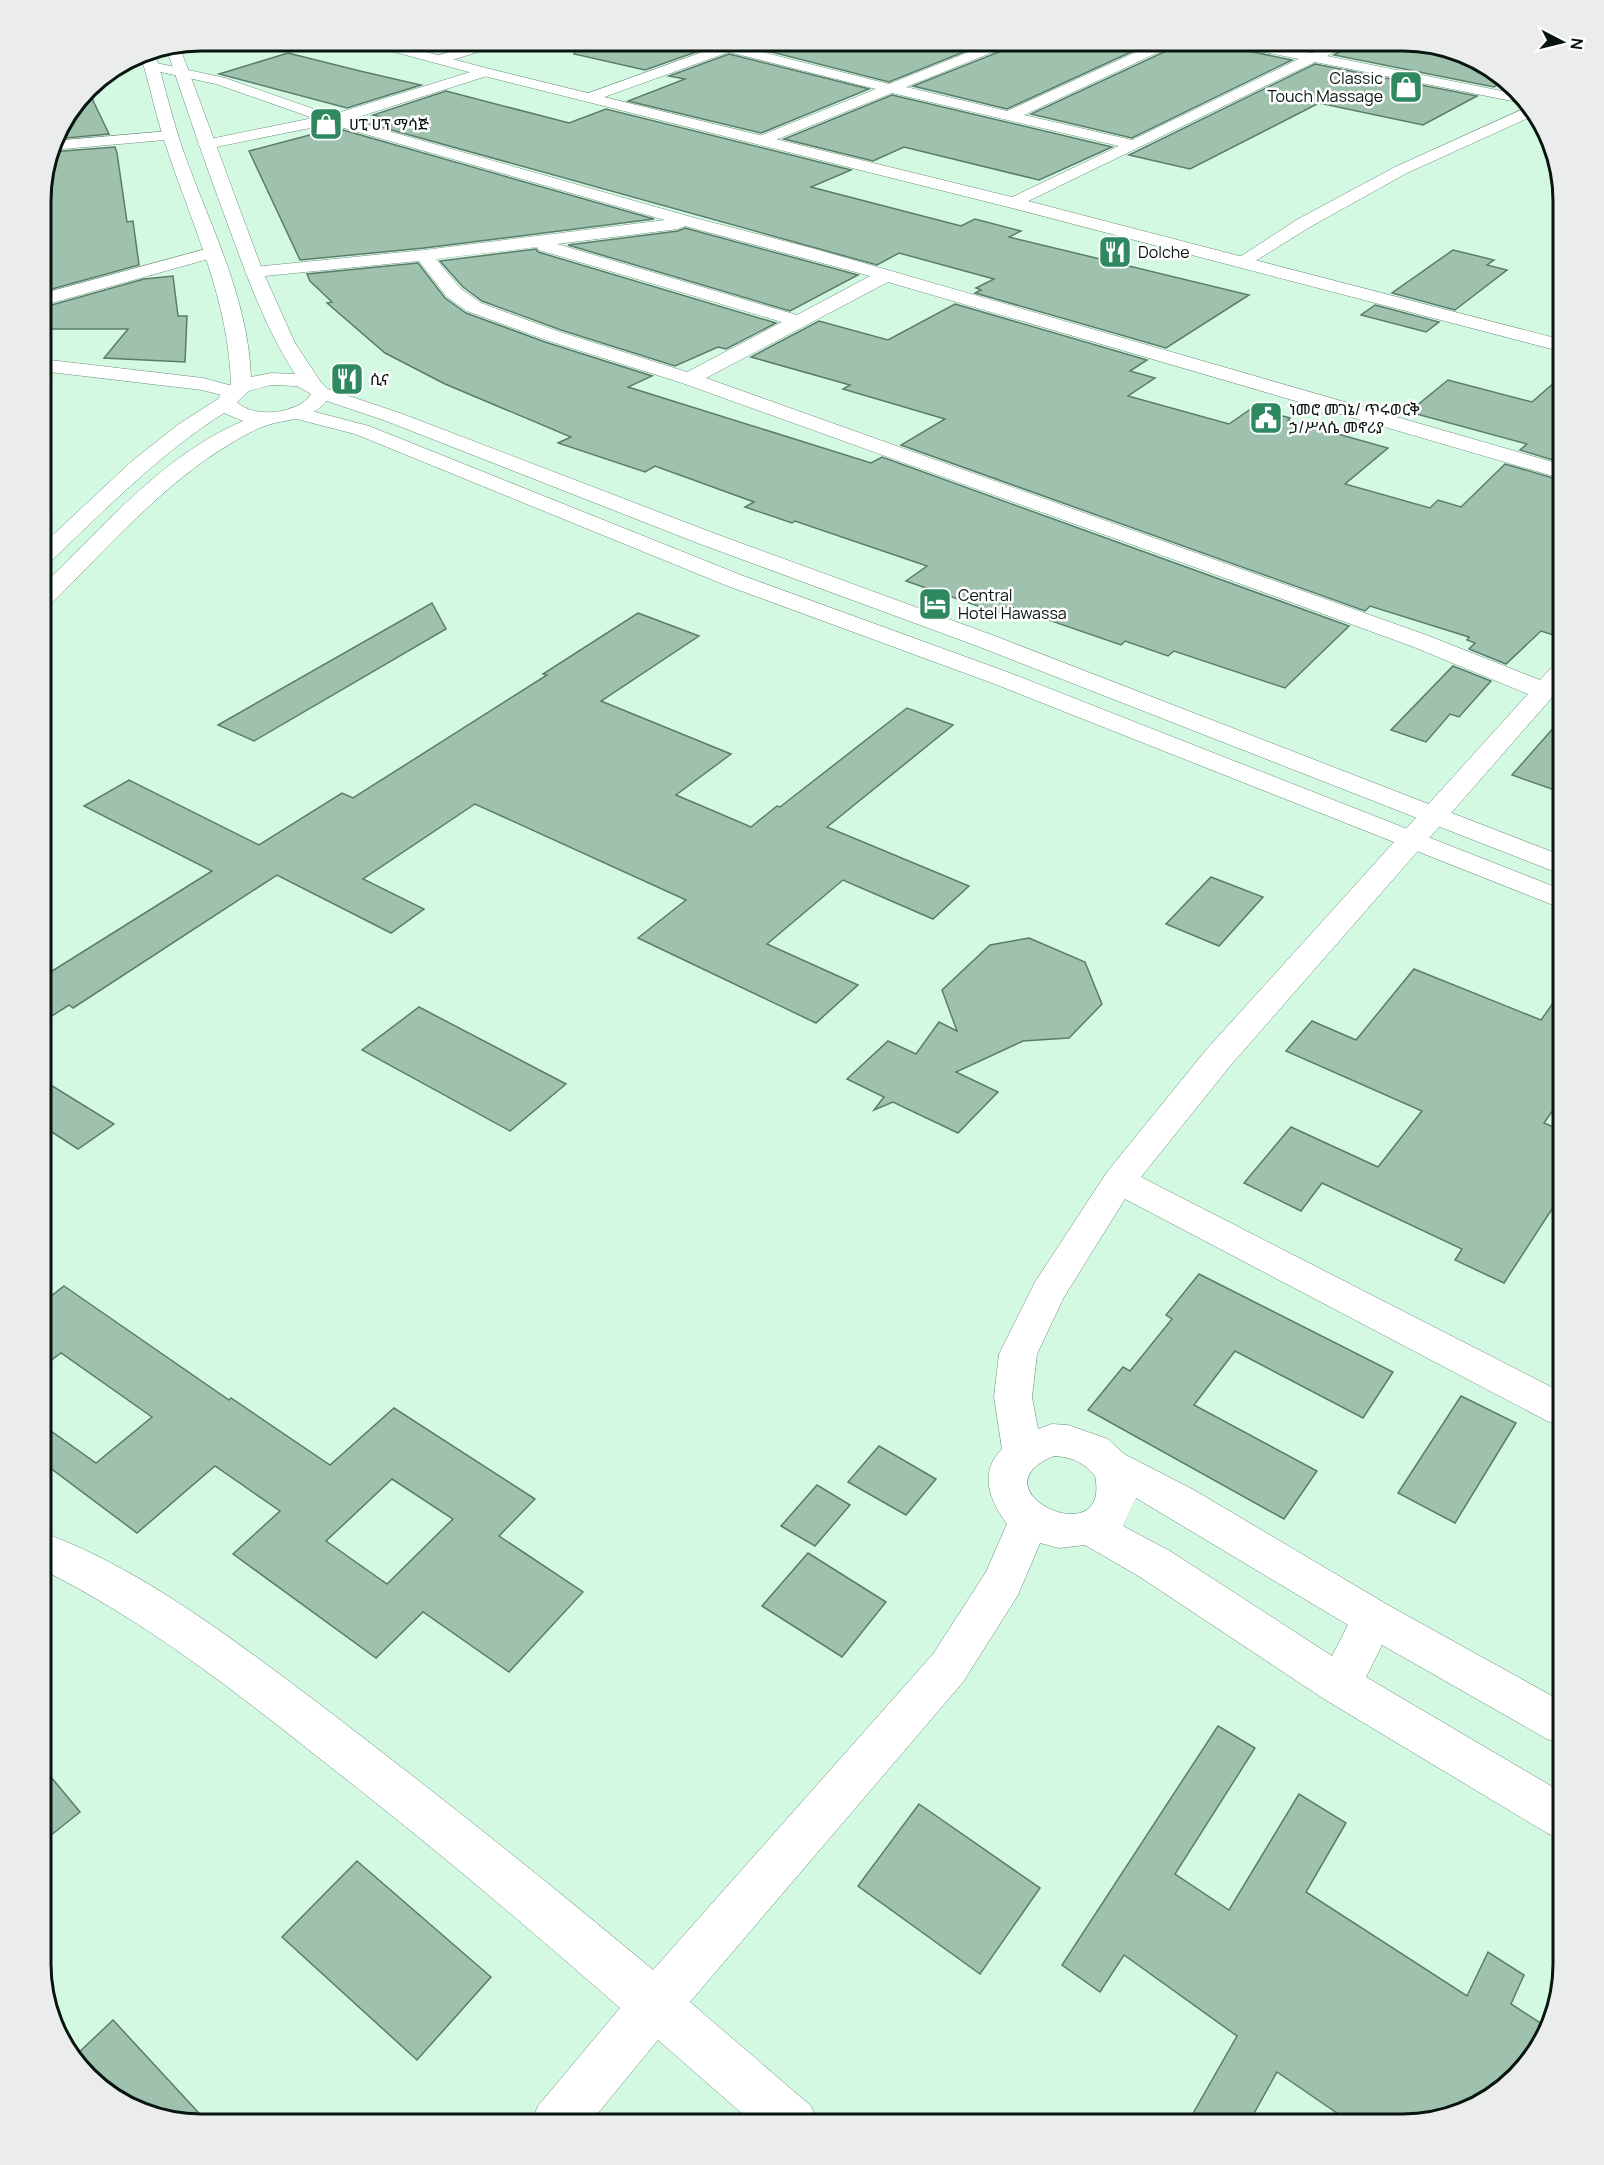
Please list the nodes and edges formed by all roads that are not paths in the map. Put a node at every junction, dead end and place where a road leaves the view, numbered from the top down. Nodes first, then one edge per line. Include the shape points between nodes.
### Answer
1 (411, 51) edge
2 (458, 51) edge
3 (465, 51) edge
4 (716, 51) edge
5 (743, 51) edge
6 (983, 51) edge
7 (1150, 51) edge
8 (1280, 51) edge
9 (1325, 51) edge
10 (462, 52) junction
11 (175, 53) edge
12 (1311, 57) junction
13 (441, 59) junction
14 (149, 60) edge
15 (151, 60) edge
16 (485, 72) junction
17 (182, 73) junction
18 (889, 88) junction
19 (599, 93) junction
20 (1511, 97) edge
21 (1525, 114) edge
22 (1007, 116) junction
23 (329, 119) junction
24 (782, 133) junction
25 (170, 136) junction
26 (763, 140) junction
27 (207, 144) junction
28 (62, 145) edge
29 (1135, 145) junction
30 (1033, 195) junction
31 (1014, 203) junction
32 (689, 222) junction
33 (532, 242) junction
34 (213, 252) junction
35 (1260, 253) junction
36 (424, 255) junction
37 (1241, 262) junction
38 (254, 272) junction
39 (885, 276) junction
40 (51, 297) edge
41 (798, 321) junction
42 (1553, 327) edge
43 (1553, 343) edge
44 (51, 366) edge
45 (689, 379) junction
46 (317, 388) junction
47 (233, 394) junction
48 (297, 413) junction
49 (270, 417) junction
50 (1553, 469) edge
51 (51, 549) edge
52 (51, 590) edge
53 (1553, 681) edge
54 (1544, 691) junction
55 (1436, 816) junction
56 (1414, 841) junction
57 (1553, 862) edge
58 (1553, 896) edge
59 (1119, 1181) junction
60 (1553, 1406) edge
61 (1022, 1450) junction
62 (1111, 1466) junction
63 (1029, 1520) junction
64 (1089, 1527) junction
65 (51, 1555) edge
66 (1373, 1618) junction
67 (1340, 1685) junction
68 (1553, 1719) edge
69 (1553, 1812) edge
70 (655, 2005) junction
71 (564, 2114) edge
72 (781, 2114) edge

1 - 13 street
2 - 10 street
3 - 10 street
4 - 19 street
5 - 18 street
6 - 18 street
7 - 22 street
8 - 12 street
9 - 12 street
10 - 13 street
10 - 19 street
11 - 17 street
12 - 20 street
12 - 29 street
13 - 16 street
14 - 25 street
15 - 17 street
16 - 19 street
16 - 23 street
17 - 23 street via 220,81
17 - 27 street
18 - 22 street
18 - 24 street
19 - 24 street
19 - 26 street
21 - 35 street via 1401,170
22 - 29 street
23 - 27 street
23 - 32 street
24 - 26 street
24 - 30 street
25 - 28 street
25 - 34 street
26 - 31 street
27 - 38 street
29 - 30 street
30 - 31 street
30 - 35 street
31 - 37 street
32 - 33 street
32 - 39 street
33 - 36 street
33 - 41 street
34 - 40 street
34 - 47 street via 240,350
35 - 37 street
35 - 42 street
36 - 38 street
36 - 45 street via 454,293 474,307
37 - 43 street
38 - 46 street via 285,343
39 - 41 street
39 - 50 street
41 - 45 street
44 - 47 street via 203,384
45 - 54 street via 1420,641
46 - 47 street via 278,378
46 - 48 street via 316,404
46 - 55 street
47 - 49 street via 235,412
47 - 51 street via 155,453
48 - 49 street
48 - 56 street via 362,430 733,580 1000,678
49 - 52 street via 227,436 180,468 132,509
53 - 54 street
54 - 55 street
55 - 56 street
55 - 57 street
56 - 58 street
56 - 59 street via 1218,1058
59 - 60 street
59 - 61 street via 1048,1292 1018,1353 1013,1397
61 - 62 street via 1036,1443 1069,1441 1085,1445
61 - 63 street via 1006,1477 1016,1508
62 - 64 street via 1119,1494 1114,1508 1104,1520
62 - 66 street via 1180,1502
63 - 64 street via 1058,1531 1075,1532
63 - 70 street via 1003,1582 948,1668
64 - 67 street via 1155,1564
65 - 70 street via 170,1620 252,1679 408,1799
66 - 67 street
66 - 68 street
67 - 69 street
70 - 71 street
70 - 72 street

